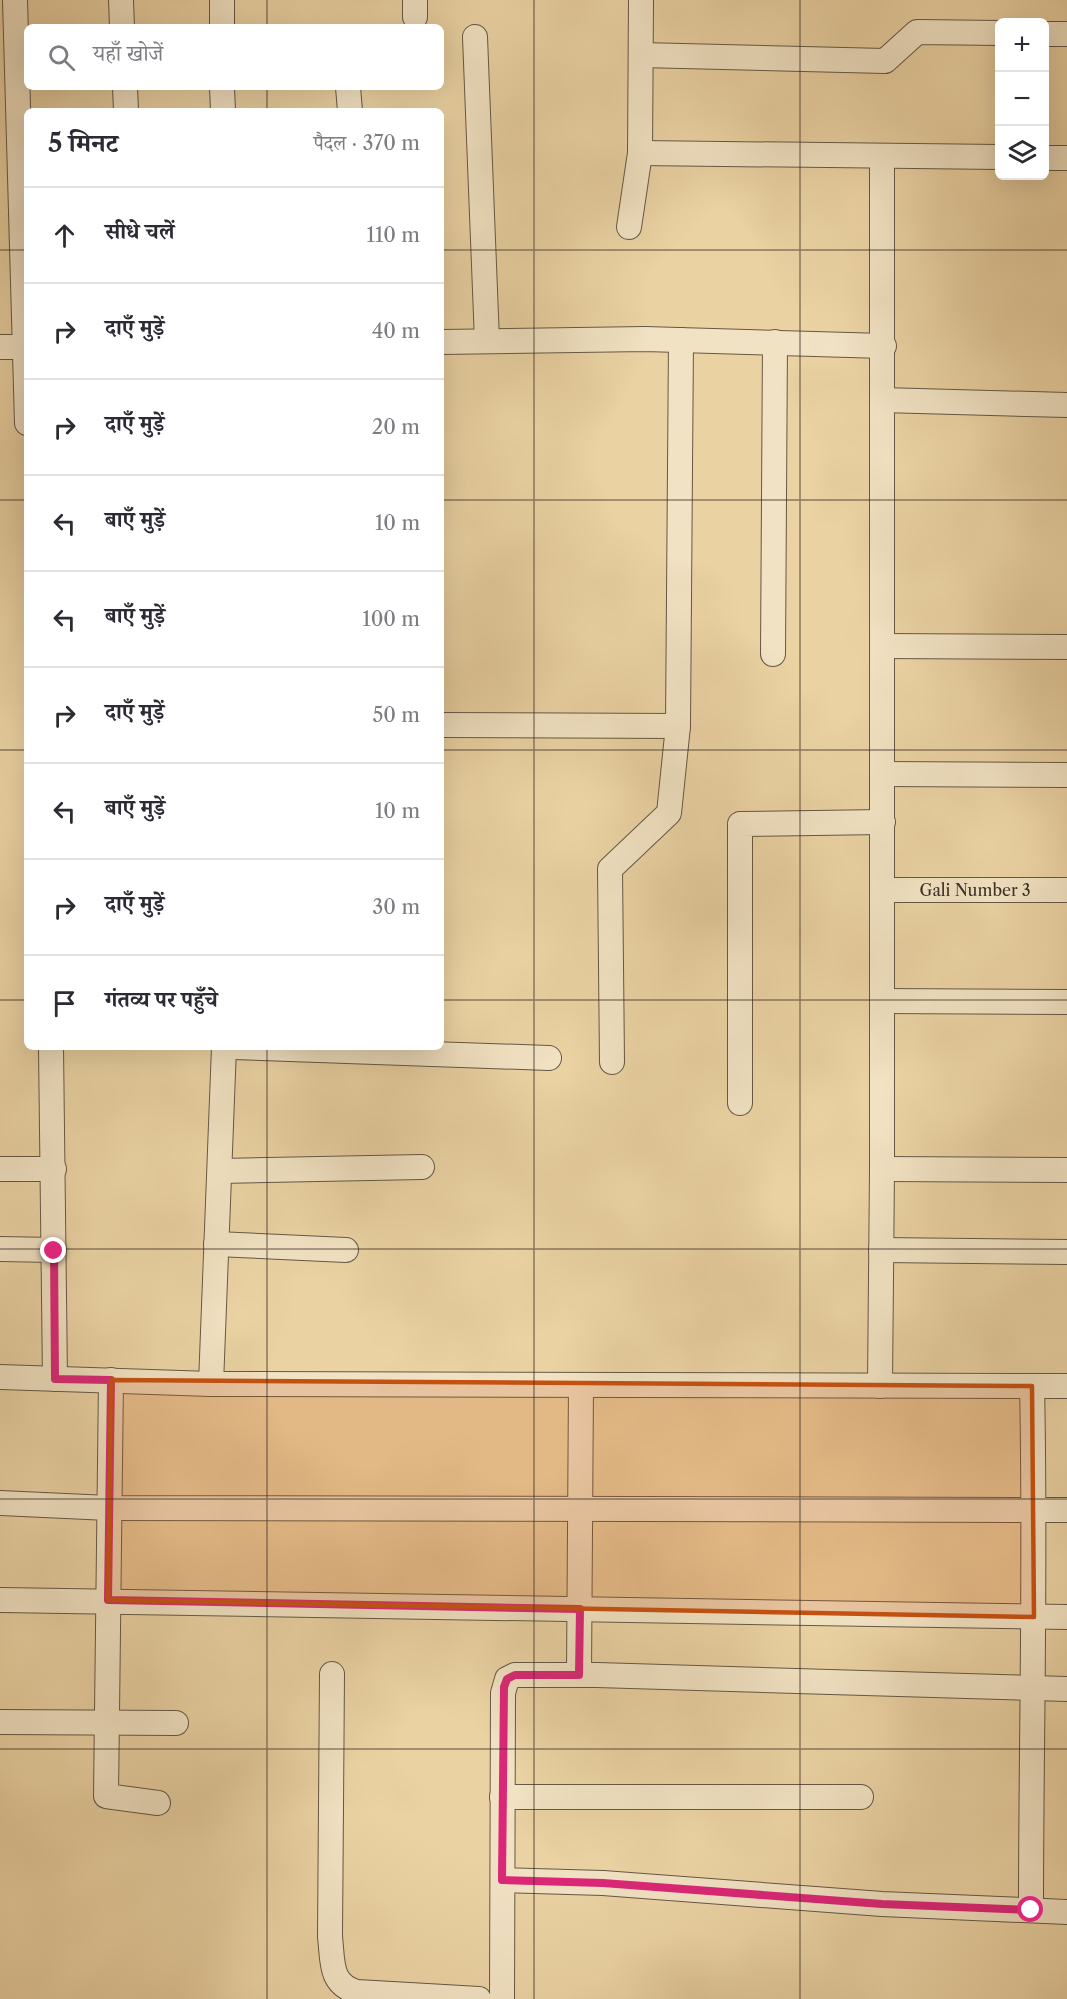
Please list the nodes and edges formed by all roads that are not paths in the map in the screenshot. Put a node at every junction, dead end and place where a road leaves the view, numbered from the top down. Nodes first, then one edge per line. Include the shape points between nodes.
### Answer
1 (15, 0) edge
2 (121, 0) edge
3 (222, 0) edge
4 (641, 0) edge
5 (122, 24) edge
6 (222, 24) edge
7 (995, 33) edge
8 (1049, 34) edge
9 (1067, 34) edge
10 (475, 37) dead end
11 (641, 55) junction
12 (125, 90) edge
13 (222, 90) edge
14 (348, 90) edge
15 (126, 108) edge
16 (223, 108) edge
17 (350, 108) edge
18 (640, 153) junction
19 (882, 156) junction
20 (995, 157) edge
21 (1049, 158) edge
22 (1067, 158) edge
23 (629, 227) dead end
24 (681, 340) junction
25 (486, 341) junction
26 (444, 342) edge
27 (775, 342) junction
28 (884, 346) junction
29 (17, 347) edge
30 (24, 400) edge
31 (882, 400) junction
32 (1067, 405) edge
33 (882, 646) junction
34 (1067, 647) edge
35 (773, 654) dead end
36 (444, 725) edge
37 (678, 726) junction
38 (882, 774) junction
39 (1067, 775) edge
40 (883, 822) junction
41 (882, 890) junction
42 (1067, 890) edge
43 (882, 1001) junction
44 (1067, 1002) edge
45 (51, 1050) edge
46 (224, 1050) edge
47 (320, 1050) edge
48 (549, 1058) dead end
49 (612, 1062) dead end
50 (740, 1103) dead end
51 (422, 1167) dead end
52 (0, 1169) edge
53 (54, 1169) junction
54 (882, 1169) junction
55 (1067, 1170) edge
56 (220, 1172) junction
57 (216, 1244) junction
58 (0, 1249) edge
59 (346, 1250) dead end
60 (54, 1251) junction
61 (881, 1251) junction
62 (1067, 1252) edge
63 (0, 1377) edge
64 (55, 1379) junction
65 (111, 1380) junction
66 (211, 1384) junction
67 (581, 1385) junction
68 (880, 1386) junction
69 (1032, 1386) junction
70 (1067, 1386) edge
71 (0, 1503) edge
72 (110, 1508) junction
73 (580, 1509) junction
74 (1035, 1510) junction
75 (1067, 1510) edge
76 (0, 1600) edge
77 (108, 1600) junction
78 (580, 1609) junction
79 (1034, 1617) junction
80 (1067, 1617) edge
81 (332, 1674) dead end
82 (579, 1675) junction
83 (1031, 1688) junction
84 (1067, 1689) edge
85 (0, 1722) edge
86 (106, 1722) junction
87 (176, 1723) dead end
88 (502, 1797) junction
89 (861, 1797) dead end
90 (158, 1803) dead end
91 (502, 1880) junction
92 (1031, 1910) junction
93 (1067, 1912) edge
94 (479, 1999) edge
95 (502, 1999) edge

1 - 29 street
2 - 5 street
3 - 6 street
4 - 11 street
7 - 11 street via 917,32 885,61
8 - 9 street
10 - 25 street
11 - 18 street
12 - 15 street
13 - 16 street
14 - 17 street
18 - 19 street
18 - 23 street
19 - 20 street
19 - 28 street
21 - 22 street
24 - 25 street
24 - 27 street
24 - 37 street
25 - 26 street
27 - 28 street
27 - 35 street
28 - 31 street
29 - 30 street
31 - 32 street
31 - 33 street
33 - 34 street
33 - 38 street
36 - 37 street
37 - 49 street via 669,813 610,869
38 - 39 street
38 - 40 street
40 - 41 street
40 - 50 street via 740,824
41 - 42 street, Gali Number 3
41 - 43 street
43 - 44 street
43 - 54 street
45 - 53 street
46 - 56 street
47 - 48 street
51 - 56 street
52 - 53 street
53 - 60 street
54 - 55 street
54 - 61 street
56 - 57 street
57 - 59 street
57 - 66 street
58 - 60 street
60 - 64 street
61 - 62 street
61 - 68 street
63 - 64 street
64 - 65 street
65 - 66 street
65 - 72 street
66 - 67 street
67 - 68 street
67 - 73 street
68 - 69 street
69 - 70 street
69 - 74 street
71 - 72 street
72 - 73 street
72 - 77 street
73 - 74 street
73 - 78 street
74 - 75 street
74 - 79 street
76 - 77 street
77 - 78 street
77 - 86 street
78 - 79 street
78 - 82 street
79 - 80 street
79 - 83 street
81 - 94 street via 330,1937 334,1972 345,1989 357,1992
82 - 83 street
82 - 88 street via 515,1675 507,1679 503,1694
83 - 84 street
83 - 92 street
85 - 86 street
86 - 87 street
86 - 90 street via 106,1796
88 - 89 street
88 - 91 street
91 - 92 street
91 - 95 street
92 - 93 street

